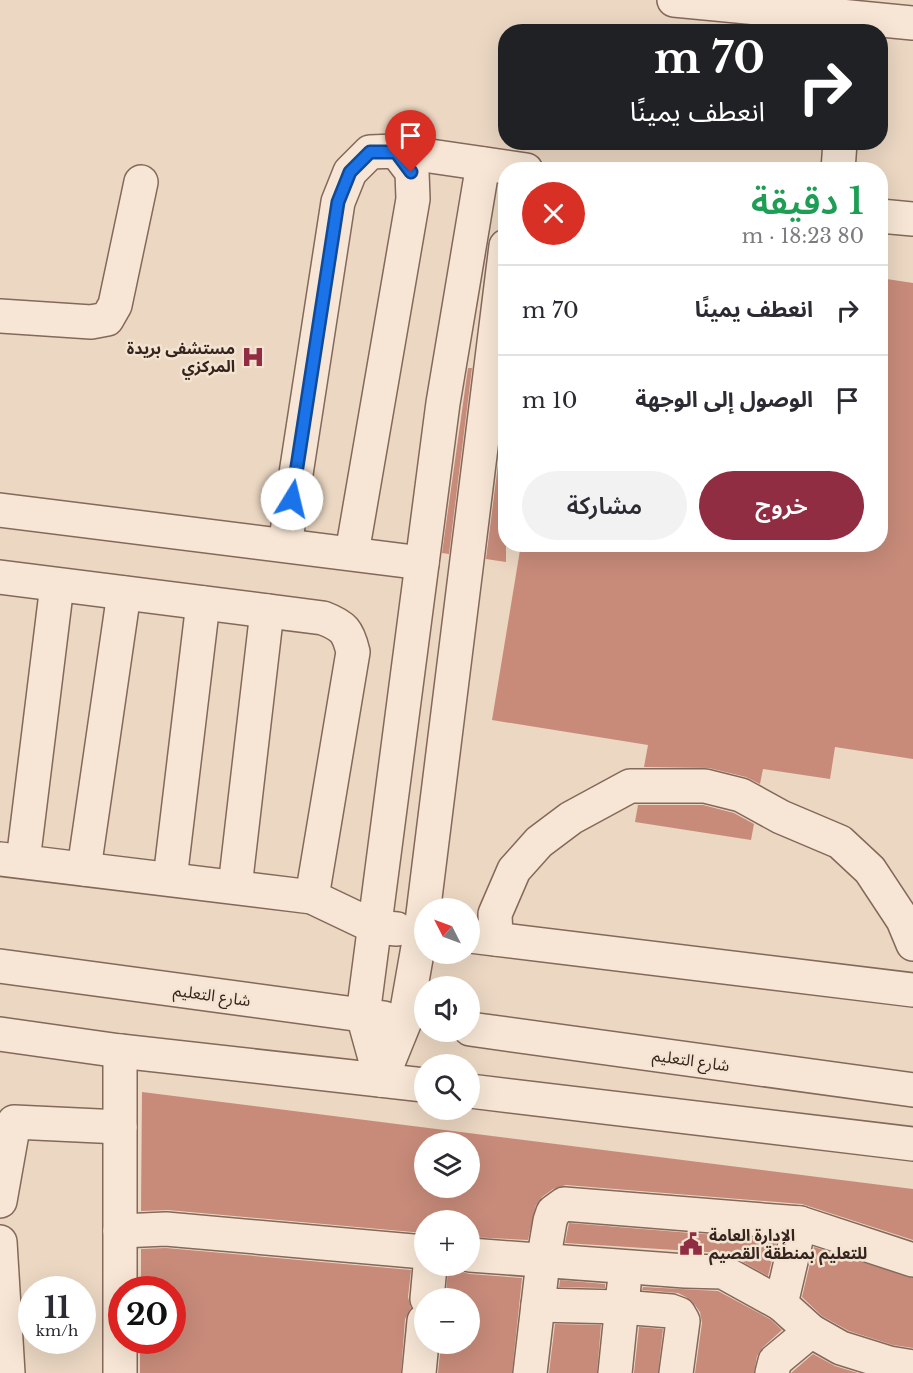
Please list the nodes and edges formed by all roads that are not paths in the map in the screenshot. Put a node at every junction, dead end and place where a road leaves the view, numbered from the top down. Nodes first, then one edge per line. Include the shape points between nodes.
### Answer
1 (674, 0) edge
2 (755, 4) edge
3 (841, 16) edge
4 (913, 23) edge
5 (396, 152) junction
6 (483, 164) junction
7 (498, 166) edge
8 (141, 182) dead end
9 (888, 217) edge
10 (913, 219) edge
11 (498, 310) edge
12 (0, 316) edge
13 (0, 510) edge
14 (285, 545) junction
15 (352, 552) junction
16 (422, 563) junction
17 (0, 577) edge
18 (57, 585) junction
19 (124, 593) junction
20 (203, 603) junction
21 (267, 611) junction
22 (403, 713) junction
23 (447, 718) junction
24 (11, 860) edge
25 (84, 869) junction
26 (170, 879) junction
27 (235, 887) junction
28 (312, 897) junction
29 (427, 898) edge
30 (375, 927) junction
31 (414, 929) edge
32 (483, 937) edge
33 (913, 944) edge
34 (0, 966) edge
35 (913, 990) edge
36 (363, 1015) junction
37 (414, 1022) edge
38 (414, 1024) edge
39 (480, 1030) edge
40 (0, 1034) edge
41 (120, 1051) junction
42 (381, 1080) junction
43 (414, 1084) edge
44 (913, 1090) edge
45 (480, 1092) edge
46 (7, 1121) edge
47 (120, 1127) junction
48 (913, 1144) edge
49 (0, 1201) edge
50 (800, 1223) junction
51 (120, 1231) junction
52 (0, 1242) edge
53 (414, 1250) edge
54 (480, 1256) edge
55 (913, 1260) edge
56 (543, 1262) junction
57 (626, 1267) junction
58 (1, 1285) edge
59 (781, 1304) junction
60 (538, 1305) junction
61 (621, 1307) junction
62 (811, 1331) junction
63 (421, 1354) edge
64 (913, 1367) edge
65 (8, 1373) edge
66 (120, 1373) edge
67 (419, 1373) edge
68 (530, 1373) edge
69 (615, 1373) edge
70 (676, 1373) edge
71 (772, 1373) edge

1 - 2 street
2 - 3 street
3 - 4 street
5 - 6 street
5 - 14 street via 370,152 350,172 338,202
5 - 15 street via 411,172 413,199
6 - 7 street
6 - 16 street via 443,403
8 - 12 street via 115,305 107,319 91,322
9 - 10 street
11 - 23 street
13 - 14 street
14 - 15 street
15 - 16 street
16 - 22 street
17 - 18 street
18 - 19 street
18 - 24 street
19 - 20 street
19 - 25 street
20 - 21 street
20 - 26 street
21 - 27 street
21 - 28 street via 338,623 349,635 353,652
22 - 23 street
22 - 30 street
23 - 29 street
24 - 25 street
25 - 26 street
26 - 27 street
27 - 28 street
28 - 30 street
30 - 31 street
30 - 36 street
32 - 33 street via 514,870 539,842 571,818 630,786 705,786 741,795 840,842 870,870 903,920
32 - 35 street
34 - 36 street, شارع التعليم
36 - 37 street, شارع التعليم
36 - 42 street
38 - 42 street
39 - 44 street, شارع التعليم
40 - 41 street
41 - 42 street
41 - 47 street
42 - 43 street
45 - 48 street
46 - 47 street
46 - 49 street
47 - 51 street
50 - 55 street
50 - 56 street via 564,1204 554,1212
50 - 59 street
51 - 53 street via 166,1229
51 - 66 street
52 - 58 street
54 - 56 street
56 - 57 street
56 - 60 street
57 - 59 street via 723,1272
57 - 61 street
58 - 65 street
59 - 62 street
60 - 61 street
60 - 68 street
61 - 69 street
61 - 70 street via 679,1314 682,1321
62 - 64 street via 841,1348
62 - 71 street via 776,1361
63 - 67 street

